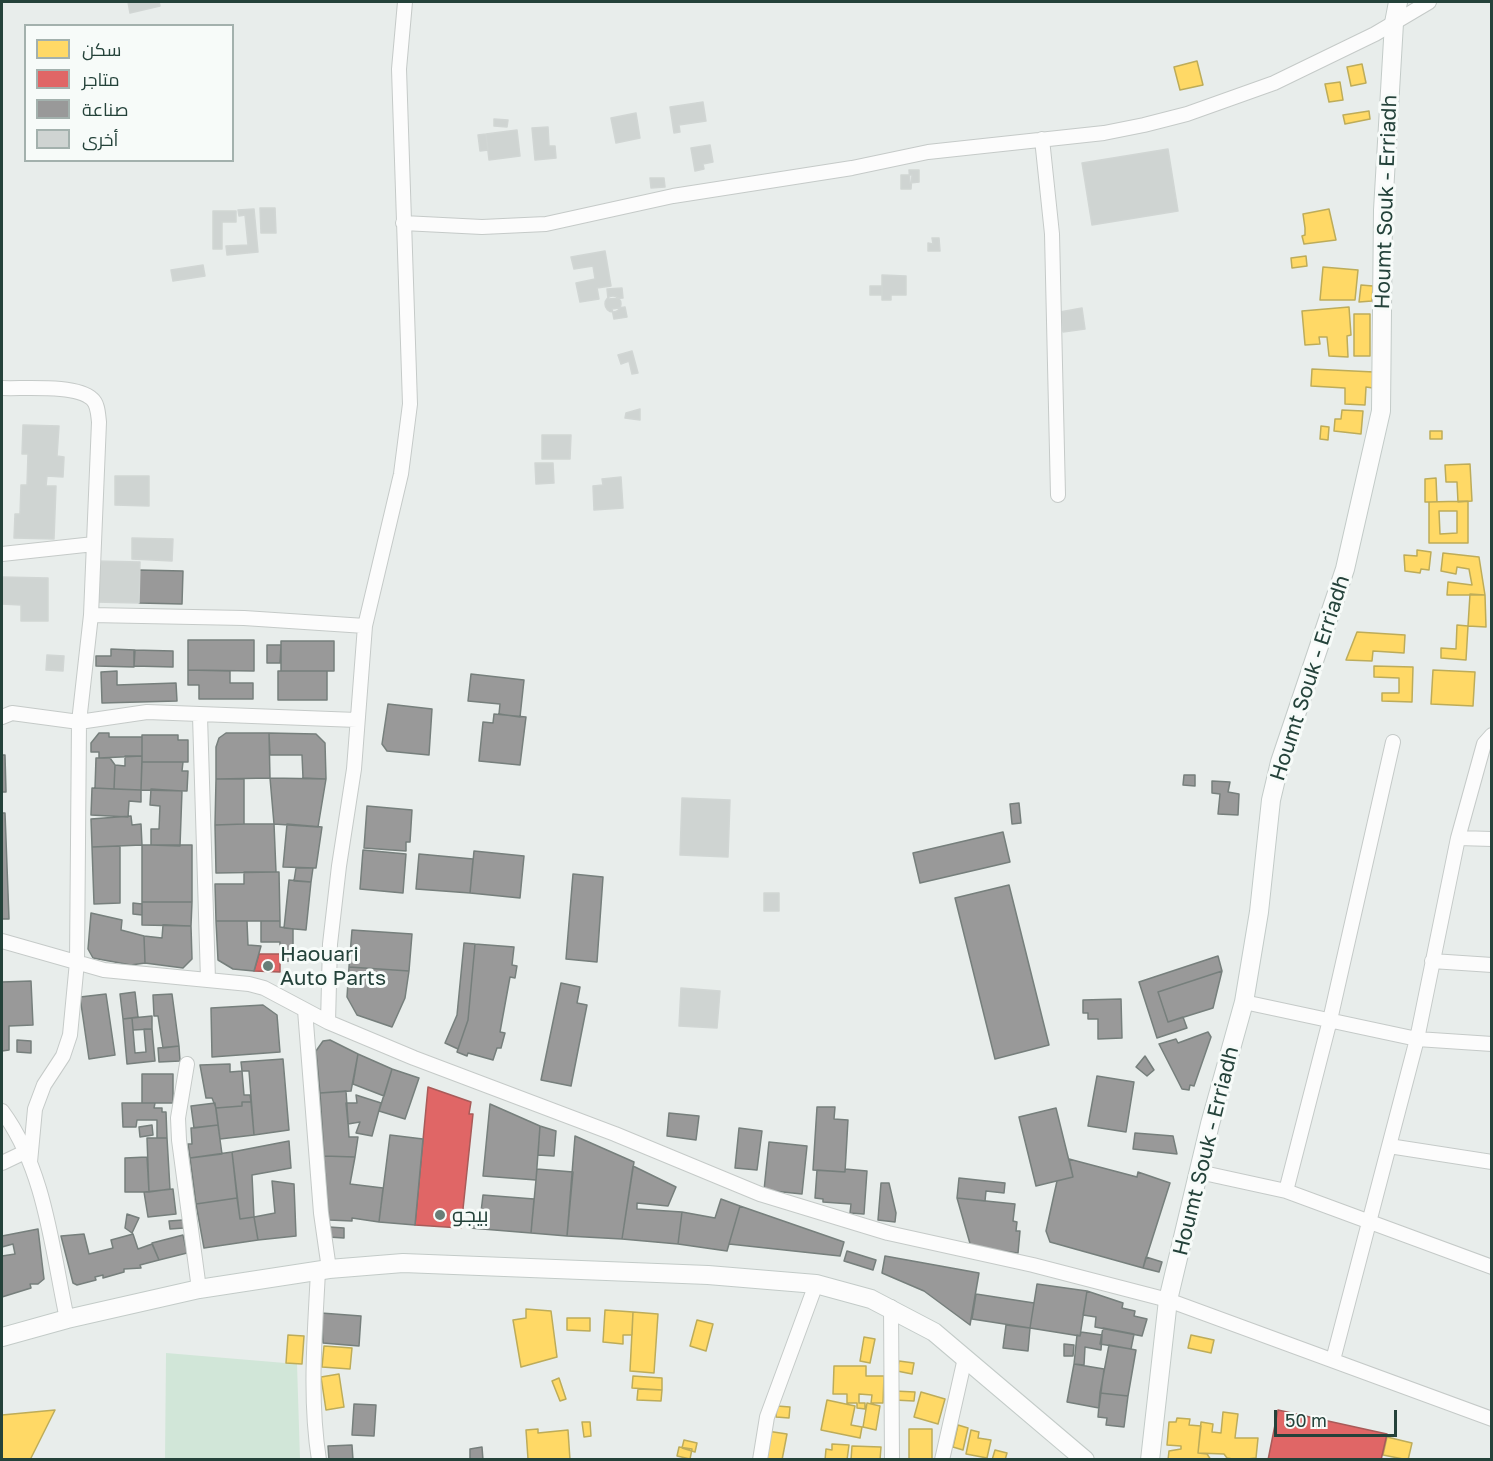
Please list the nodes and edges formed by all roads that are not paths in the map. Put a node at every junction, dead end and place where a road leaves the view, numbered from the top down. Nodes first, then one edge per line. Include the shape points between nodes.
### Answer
1 (405, 2) edge
2 (1398, 2) edge
3 (1429, 2) edge
4 (1394, 22) junction
5 (1042, 139) junction
6 (403, 223) junction
7 (2, 388) edge
8 (1058, 495) dead end
9 (94, 544) junction
10 (2, 554) edge
11 (91, 615) junction
12 (365, 626) junction
13 (200, 716) junction
14 (2, 717) edge
15 (357, 720) junction
16 (79, 722) junction
17 (1491, 735) edge
18 (1393, 742) dead end
19 (1458, 838) junction
20 (1491, 839) edge
21 (2, 941) edge
22 (77, 962) junction
23 (1432, 962) junction
24 (1491, 965) edge
25 (208, 980) junction
26 (1244, 1002) junction
27 (305, 1010) junction
28 (1330, 1020) junction
29 (328, 1022) junction
30 (1417, 1039) junction
31 (1491, 1044) edge
32 (187, 1064) dead end
33 (2, 1111) edge
34 (1389, 1146) junction
35 (28, 1157) junction
36 (1491, 1162) edge
37 (2, 1163) edge
38 (1199, 1172) junction
39 (1286, 1191) junction
40 (1369, 1223) junction
41 (1491, 1267) edge
42 (323, 1270) junction
43 (816, 1284) junction
44 (200, 1289) junction
45 (1168, 1300) junction
46 (891, 1307) junction
47 (67, 1319) junction
48 (2, 1337) edge
49 (965, 1358) junction
50 (1333, 1360) junction
51 (1491, 1419) edge
52 (1082, 1458) edge
53 (1149, 1458) edge
54 (319, 1460) edge
55 (760, 1460) edge
56 (892, 1460) edge
57 (942, 1460) edge

1 - 6 street via 399,69
2 - 4 street, Houmt Souk - Erriadh
3 - 4 street
4 - 5 street via 1306,68 1187,114 1104,133
4 - 26 street, Houmt Souk - Erriadh via 1383,210 1381,411 1345,569 1280,762 1271,800
5 - 6 street via 928,152 673,196 546,224 482,227
5 - 8 street via 1052,234
6 - 12 street via 410,404 401,474
7 - 9 street via 70,390 92,399 96,405 99,422
9 - 10 street
9 - 11 street
11 - 12 street via 244,618
11 - 16 street
12 - 15 street
13 - 15 street
13 - 16 street via 147,712
13 - 25 street
14 - 16 street via 12,713
15 - 29 street via 330,944
16 - 22 street
17 - 19 street via 1484,744
18 - 28 street
19 - 20 street
19 - 23 street
21 - 22 street
22 - 25 street via 133,974
22 - 35 street via 70,1035 35,1108
23 - 24 street
23 - 30 street
25 - 27 street via 264,988
26 - 28 street
26 - 38 street, Houmt Souk - Erriadh
27 - 29 street
27 - 42 street
28 - 30 street
28 - 39 street
29 - 45 street via 760,1194 888,1233
30 - 31 street
30 - 34 street
32 - 44 street via 178,1140
33 - 35 street
34 - 36 street
34 - 40 street
35 - 37 street
35 - 47 street via 44,1204
38 - 39 street
38 - 45 street, Houmt Souk - Erriadh
39 - 40 street
40 - 41 street
40 - 50 street
42 - 43 street via 428,1263 708,1275
42 - 44 street
42 - 54 street via 314,1361 314,1429
43 - 46 street
43 - 55 street via 767,1417
44 - 47 street
45 - 50 street
45 - 53 street, Houmt Souk - Erriadh
46 - 49 street via 934,1332
46 - 56 street
47 - 48 street
49 - 52 street
49 - 57 street
50 - 51 street

